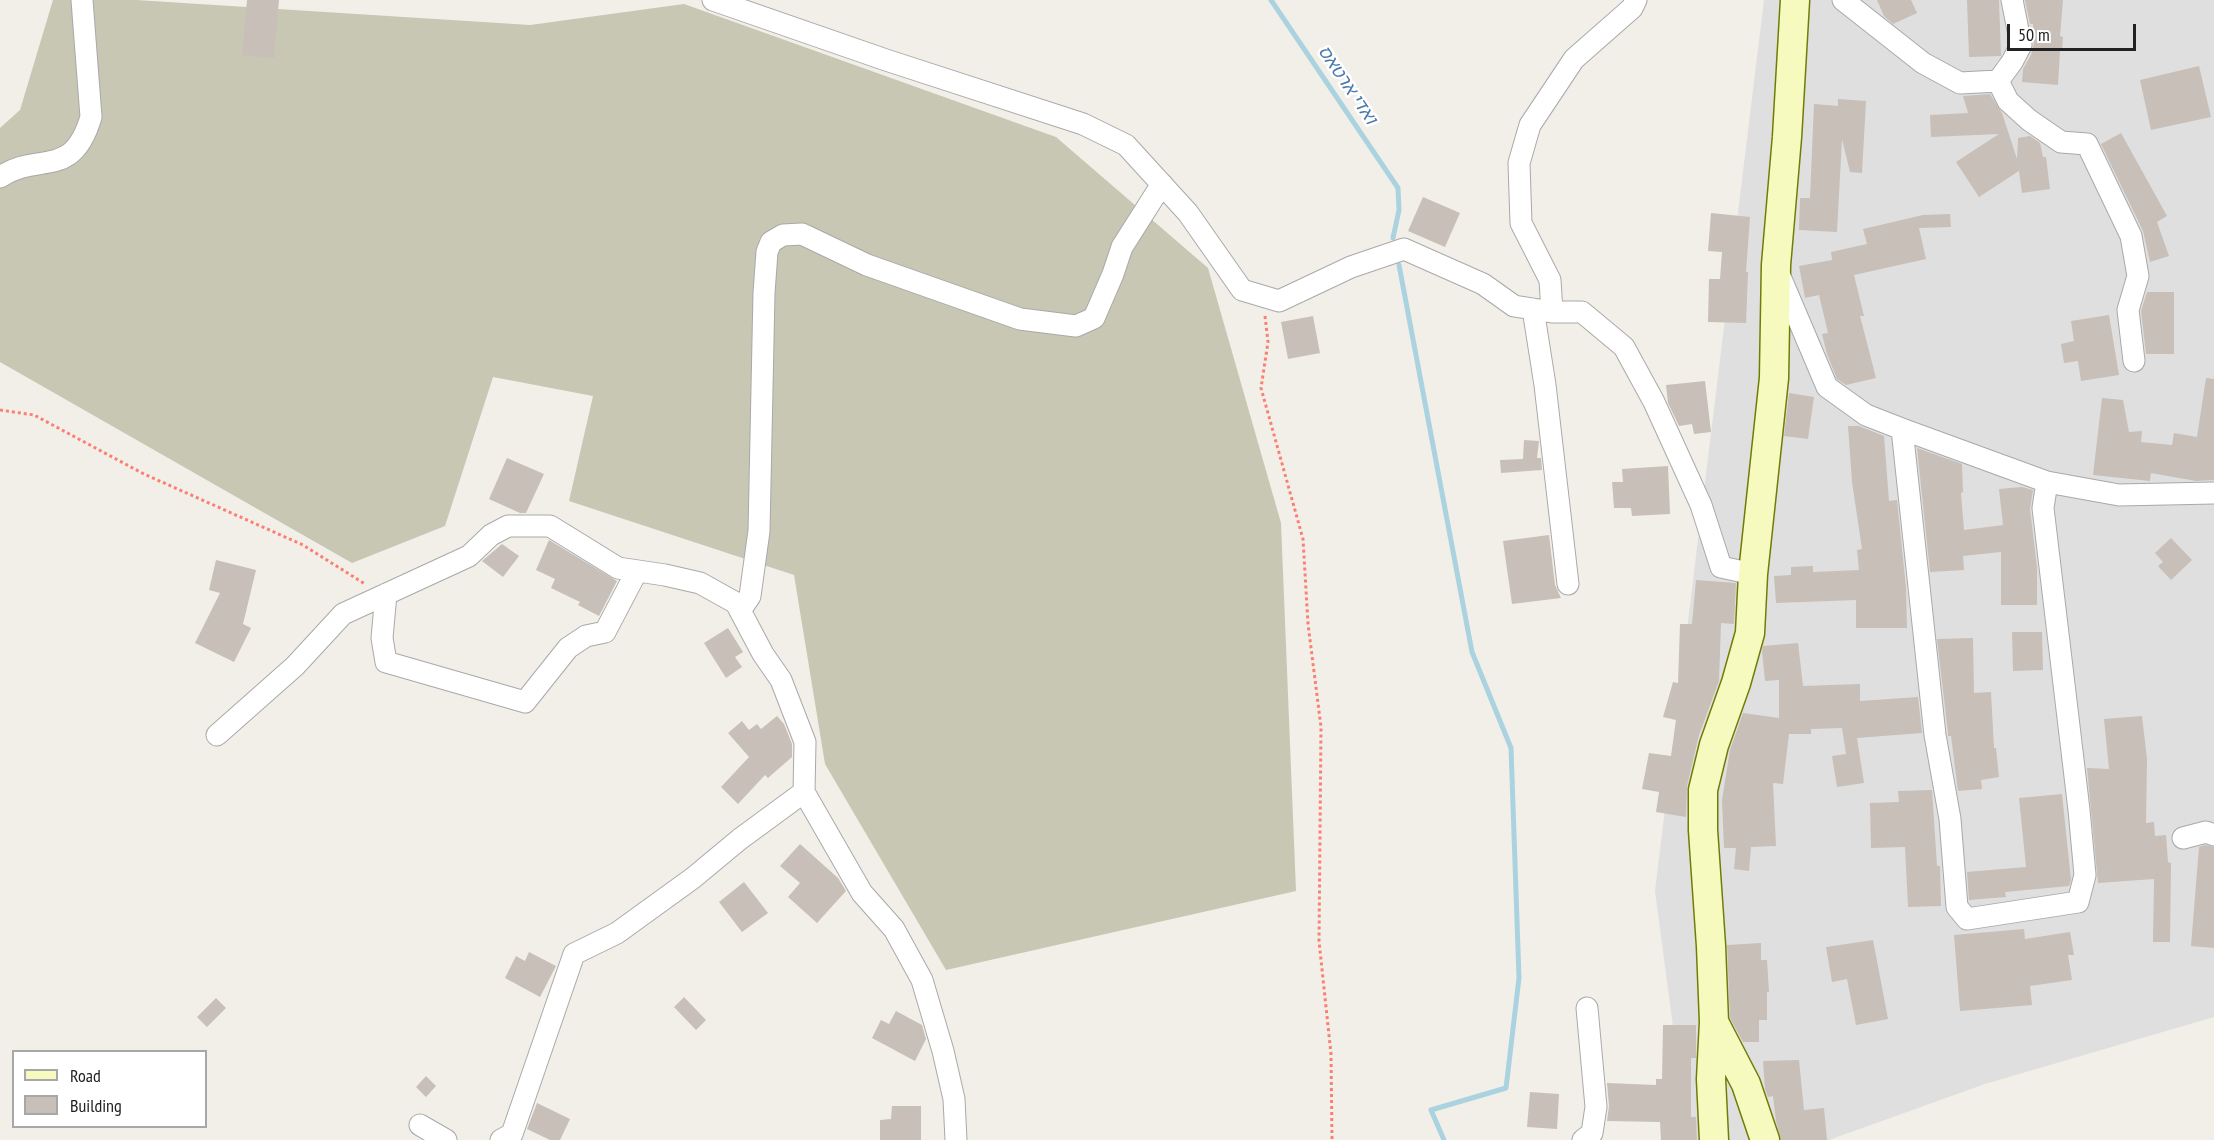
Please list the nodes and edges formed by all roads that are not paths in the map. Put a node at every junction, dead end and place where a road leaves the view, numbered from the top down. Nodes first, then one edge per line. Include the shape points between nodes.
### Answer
1 (82, 0) edge
2 (713, 0) edge
3 (1636, 0) edge
4 (1795, 0) edge
5 (1843, 0) edge
6 (2012, 0) edge
7 (1998, 81) junction
8 (0, 177) edge
9 (1162, 184) junction
10 (1776, 265) junction
11 (1542, 310) junction
12 (2134, 361) dead end
13 (1902, 429) junction
14 (2047, 482) junction
15 (2214, 493) edge
16 (637, 571) junction
17 (1753, 574) junction
18 (1568, 584) dead end
19 (386, 594) junction
20 (740, 611) junction
21 (217, 735) dead end
22 (804, 792) junction
23 (2214, 835) edge
24 (2183, 838) dead end
25 (1587, 1008) dead end
26 (1714, 1022) junction
27 (420, 1125) dead end
28 (446, 1140) edge
29 (501, 1140) edge
30 (956, 1140) edge
31 (1583, 1140) edge
32 (1714, 1140) edge
33 (1765, 1140) edge

1 - 8 street via 91,117 87,132 75,150 57,161 11,169
2 - 9 street via 1083,124 1125,145
3 - 11 street via 1632,8 1574,59 1530,125 1519,163 1521,223 1550,280
4 - 10 street
5 - 7 street via 1923,63 1960,83
6 - 7 street via 2022,45
7 - 12 street via 2008,101 2029,120 2061,142 2087,144 2132,236 2138,276 2128,310
9 - 11 street via 1188,213 1242,290 1279,301 1351,267 1404,249 1483,284 1514,306
9 - 20 street via 1122,247 1094,318 1076,326 1020,319 867,265 802,234 783,235 771,242 764,293 759,531 750,596
10 - 13 street via 1827,387 1866,415
10 - 17 street via 1774,378
11 - 17 street via 1582,312 1624,347 1701,505 1721,567
11 - 18 street via 1545,385
13 - 14 street
13 - 14 street via 1935,735 1950,819 1957,907 1967,919 2078,902 2085,875 2043,507
14 - 15 street via 2119,495
16 - 19 street via 618,568 550,525 508,526 491,535 469,556
16 - 19 street via 605,632 586,636 568,648 525,702 386,662 382,638
16 - 20 street via 700,583 736,603
17 - 26 street via 1750,633 1703,790
19 - 21 street via 343,614 295,666
20 - 22 street via 781,680 805,742
22 - 29 street via 618,933 574,954 512,1134
22 - 30 street via 862,893 894,929 922,980 954,1099
23 - 24 street via 2206,832
25 - 31 street via 1596,1107 1592,1133
26 - 32 street
26 - 33 street via 1746,1084
27 - 28 street

